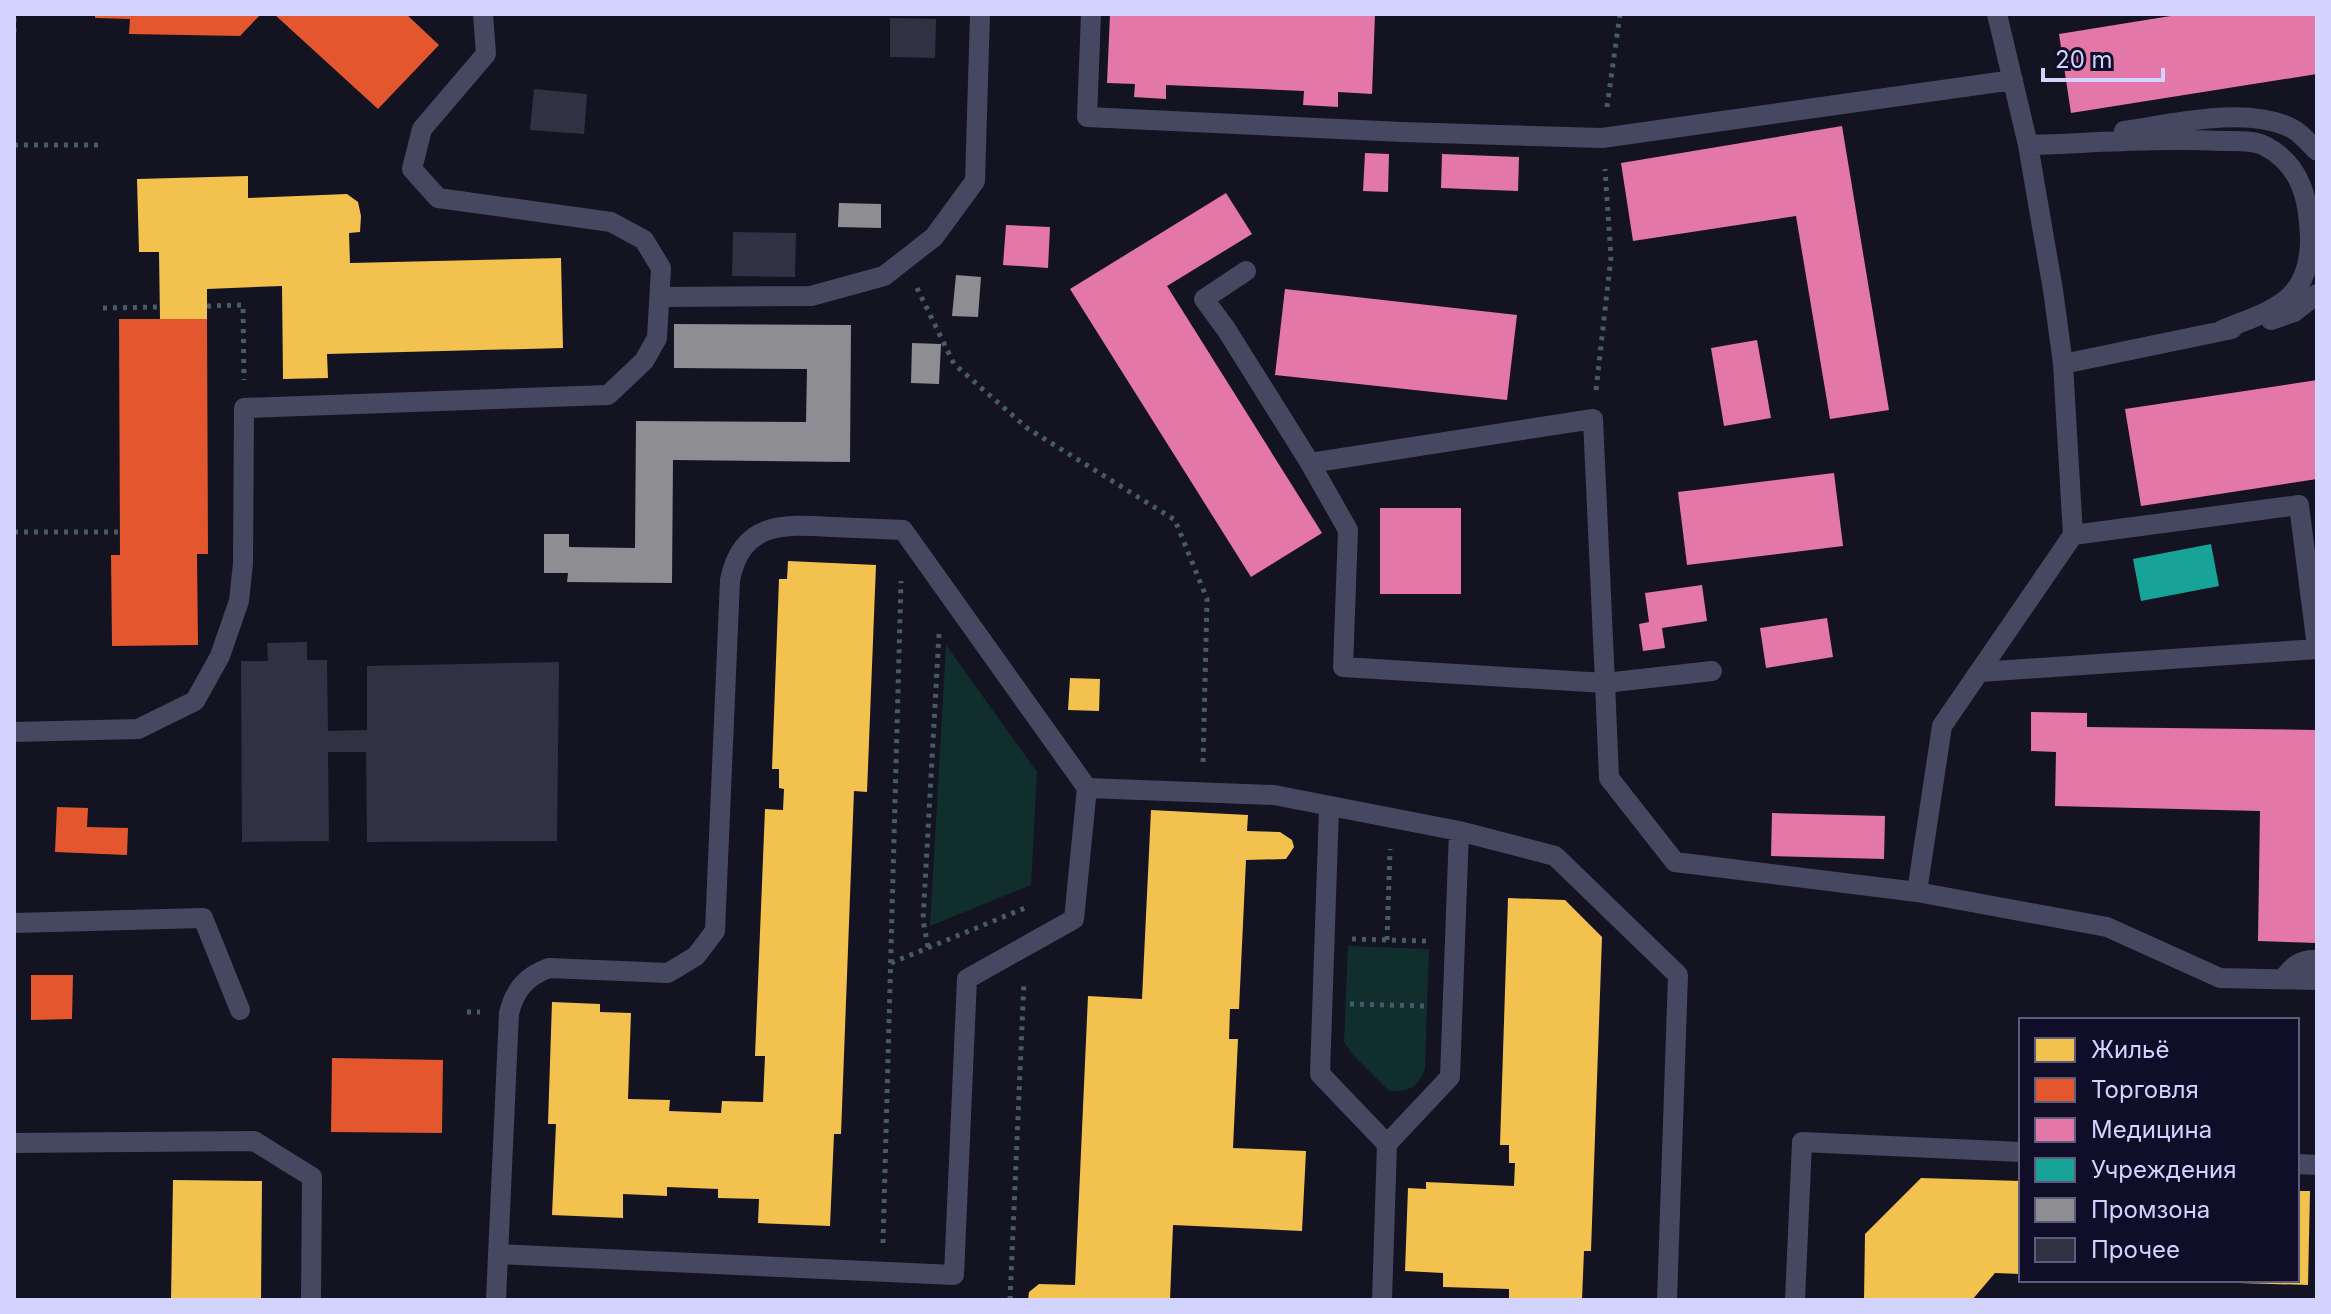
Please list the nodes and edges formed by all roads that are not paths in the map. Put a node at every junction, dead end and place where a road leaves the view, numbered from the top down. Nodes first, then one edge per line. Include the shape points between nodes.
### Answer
1 (483, 14) edge
2 (980, 14) edge
3 (1091, 14) edge
4 (1997, 14) edge
5 (2013, 80) junction
6 (2028, 145) junction
7 (2317, 151) edge
8 (1246, 271) dead end
9 (2317, 294) edge
10 (660, 297) junction
11 (2222, 330) junction
12 (2063, 364) junction
13 (1310, 463) junction
14 (2073, 535) junction
15 (2317, 648) edge
16 (1712, 671) dead end
17 (1980, 672) junction
18 (1605, 683) junction
19 (14, 732) edge
20 (1087, 788) junction
21 (1329, 808) junction
22 (1459, 831) junction
23 (1917, 892) junction
24 (14, 923) edge
25 (2317, 960) edge
26 (2283, 979) junction
27 (2317, 980) edge
28 (240, 1010) dead end
29 (14, 1143) edge
30 (1387, 1144) junction
31 (2019, 1152) edge
32 (498, 1254) junction
33 (311, 1300) edge
34 (496, 1300) edge
35 (1382, 1300) edge
36 (1667, 1300) edge
37 (1795, 1300) edge

1 - 10 lane via 486,54 422,129 412,169 438,198 611,222 644,240 661,268
2 - 10 lane via 975,181 934,237 884,276 811,296
3 - 5 lane via 1087,117 1602,138
4 - 5 lane
5 - 6 lane
6 - 7 lane via 2187,121 2259,118 2291,127
6 - 11 lane via 2238,141 2263,144 2288,162 2305,189 2310,223 2310,252 2302,279 2278,308
6 - 12 lane
8 - 13 lane via 1204,299
9 - 11 lane via 2294,312
10 - 19 lane via 657,338 644,361 608,395 244,408 239,601 220,656 195,701 138,729
11 - 12 lane
12 - 14 lane
13 - 18 lane via 1348,530 1343,667
13 - 18 lane via 1593,419
14 - 15 lane via 2299,505
14 - 17 lane
15 - 17 lane
16 - 18 lane
17 - 23 lane via 1942,726
18 - 23 lane via 1609,778 1675,862
20 - 21 lane via 1274,795
20 - 32 lane via 1074,919 967,979 954,1275
20 - 32 lane via 903,530 785,524 758,535 738,555 730,580 715,931 696,956 668,973 549,968 518,989 509,1013
21 - 22 lane
21 - 30 lane via 1320,1074
22 - 30 lane via 1450,1077
22 - 36 lane via 1555,856 1678,975
23 - 26 lane via 2107,927 2220,978
24 - 28 lane via 203,918
25 - 26 lane via 2305,959
26 - 27 lane
29 - 33 lane via 254,1141 312,1177
30 - 35 lane
31 - 37 lane via 1802,1142
32 - 34 lane

